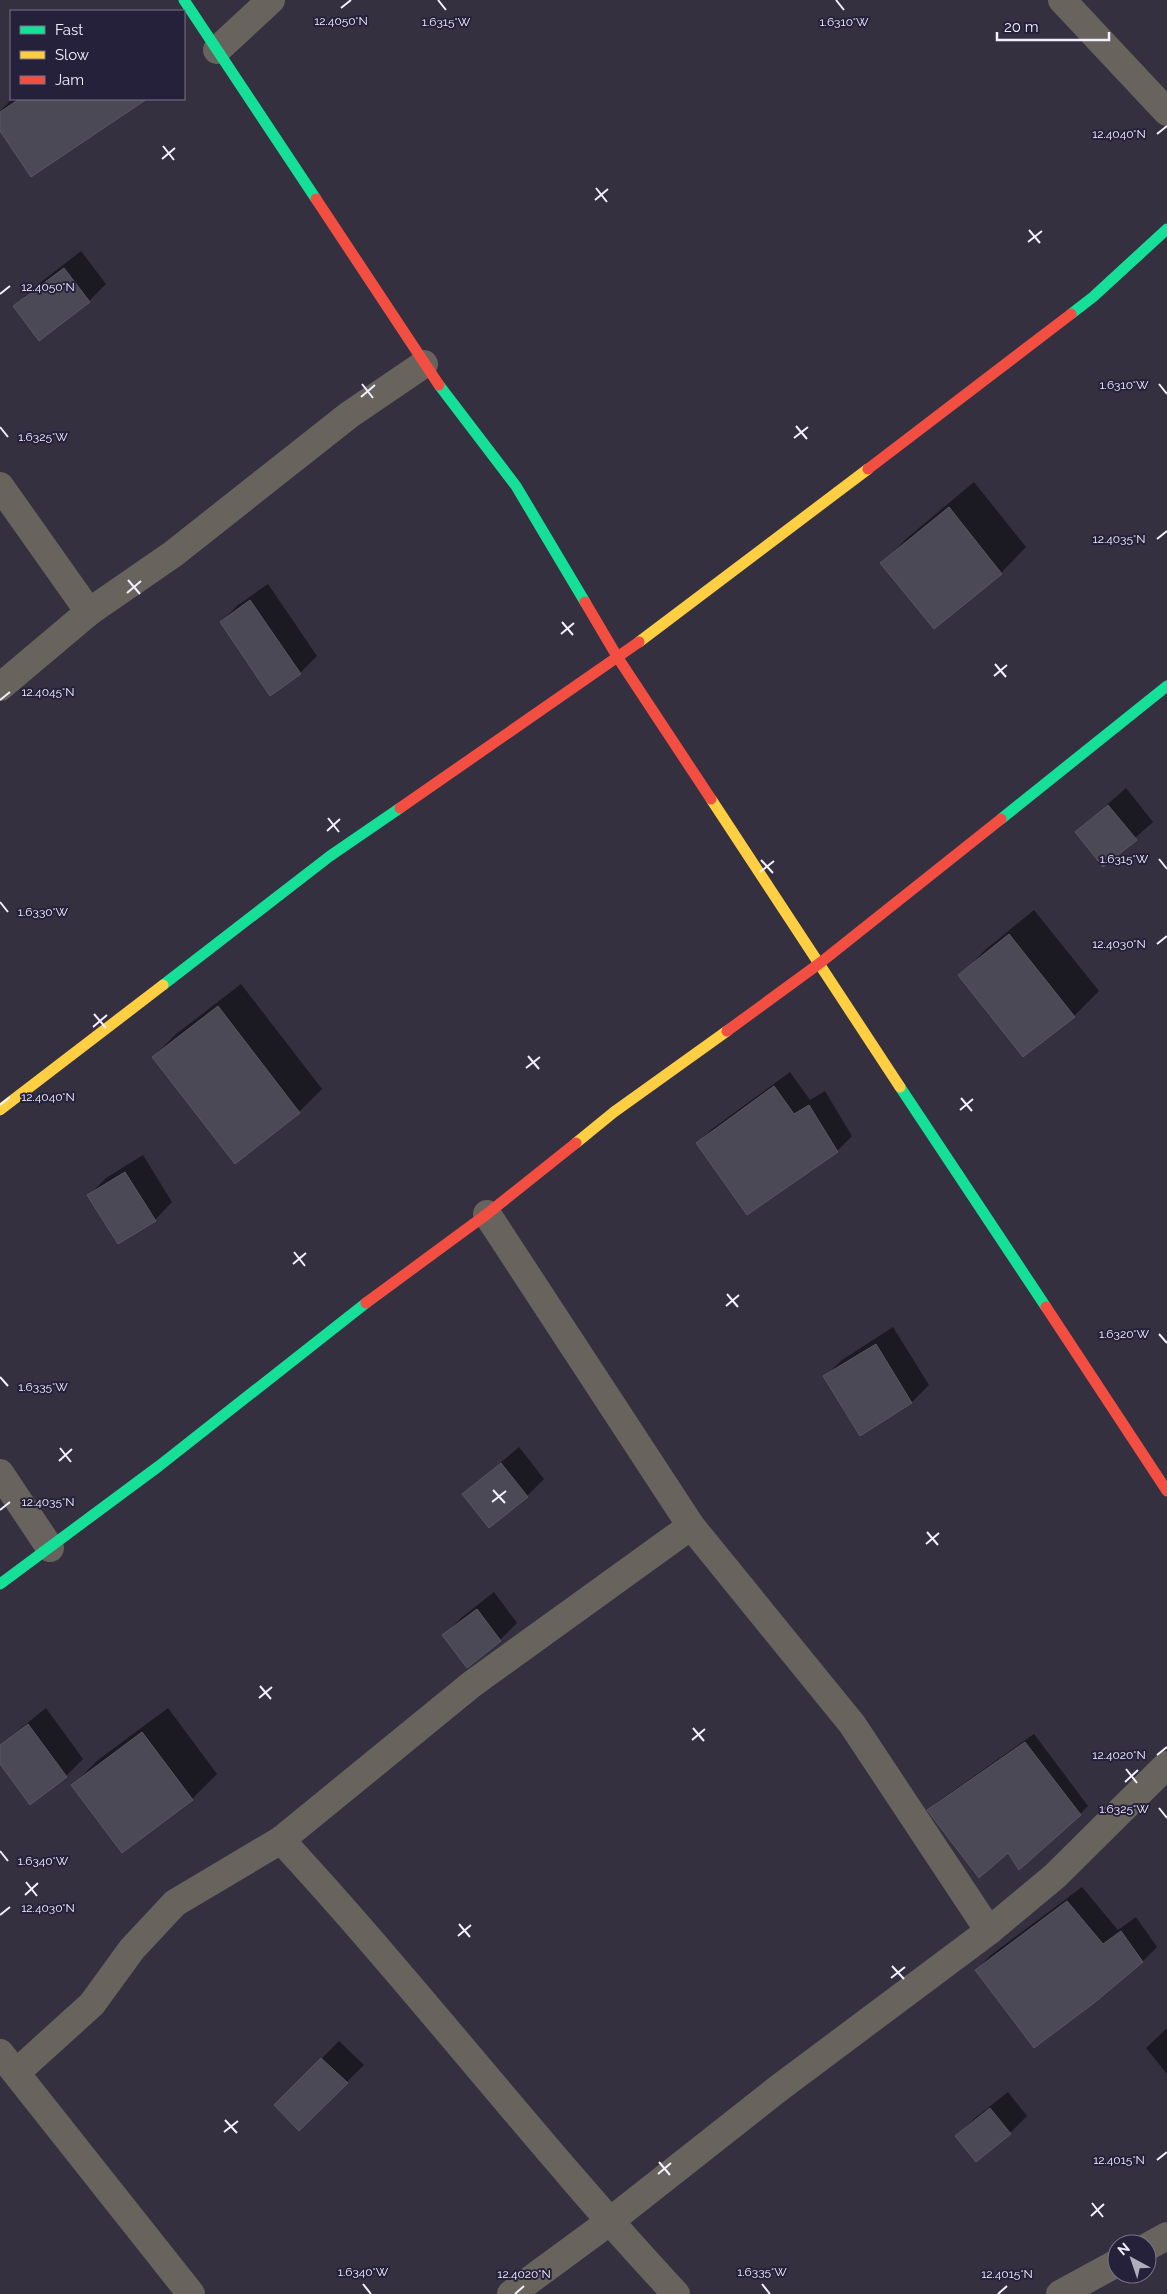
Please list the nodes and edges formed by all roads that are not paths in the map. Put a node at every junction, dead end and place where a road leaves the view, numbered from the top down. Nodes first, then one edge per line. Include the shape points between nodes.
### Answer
1 (184, 0) edge
2 (271, 0) edge
3 (1062, 0) edge
4 (217, 50) junction
5 (1167, 112) edge
6 (1167, 229) edge
7 (424, 364) junction
8 (0, 486) edge
9 (88, 612) junction
10 (618, 658) junction
11 (1167, 686) edge
12 (0, 687) edge
13 (820, 963) junction
14 (0, 1110) edge
15 (487, 1214) junction
16 (0, 1473) edge
17 (1167, 1491) edge
18 (690, 1526) junction
19 (50, 1548) junction
20 (0, 1584) edge
21 (1167, 1765) edge
22 (281, 1840) junction
23 (989, 1931) junction
24 (8, 2063) edge
25 (609, 2222) junction
26 (1107, 2268) edge
27 (191, 2294) edge
28 (511, 2294) edge
29 (676, 2294) edge
30 (1060, 2294) edge

1 - 4 street
2 - 4 street
3 - 5 street
4 - 7 street
6 - 10 street via 1093,297
7 - 9 street via 349,414 173,554
7 - 10 street via 516,486
8 - 9 street
9 - 12 street
10 - 13 street
10 - 14 street via 330,856
11 - 13 street
13 - 15 street via 614,1112
13 - 17 street
15 - 18 street
15 - 19 street via 337,1325
16 - 19 street
18 - 22 street via 472,1684
18 - 23 street via 852,1724
19 - 20 street
21 - 23 street via 1054,1876
22 - 24 street via 175,1903 132,1949 92,2004
22 - 25 street
23 - 25 street via 779,2088
24 - 27 street
25 - 28 street
25 - 29 street
26 - 30 street

